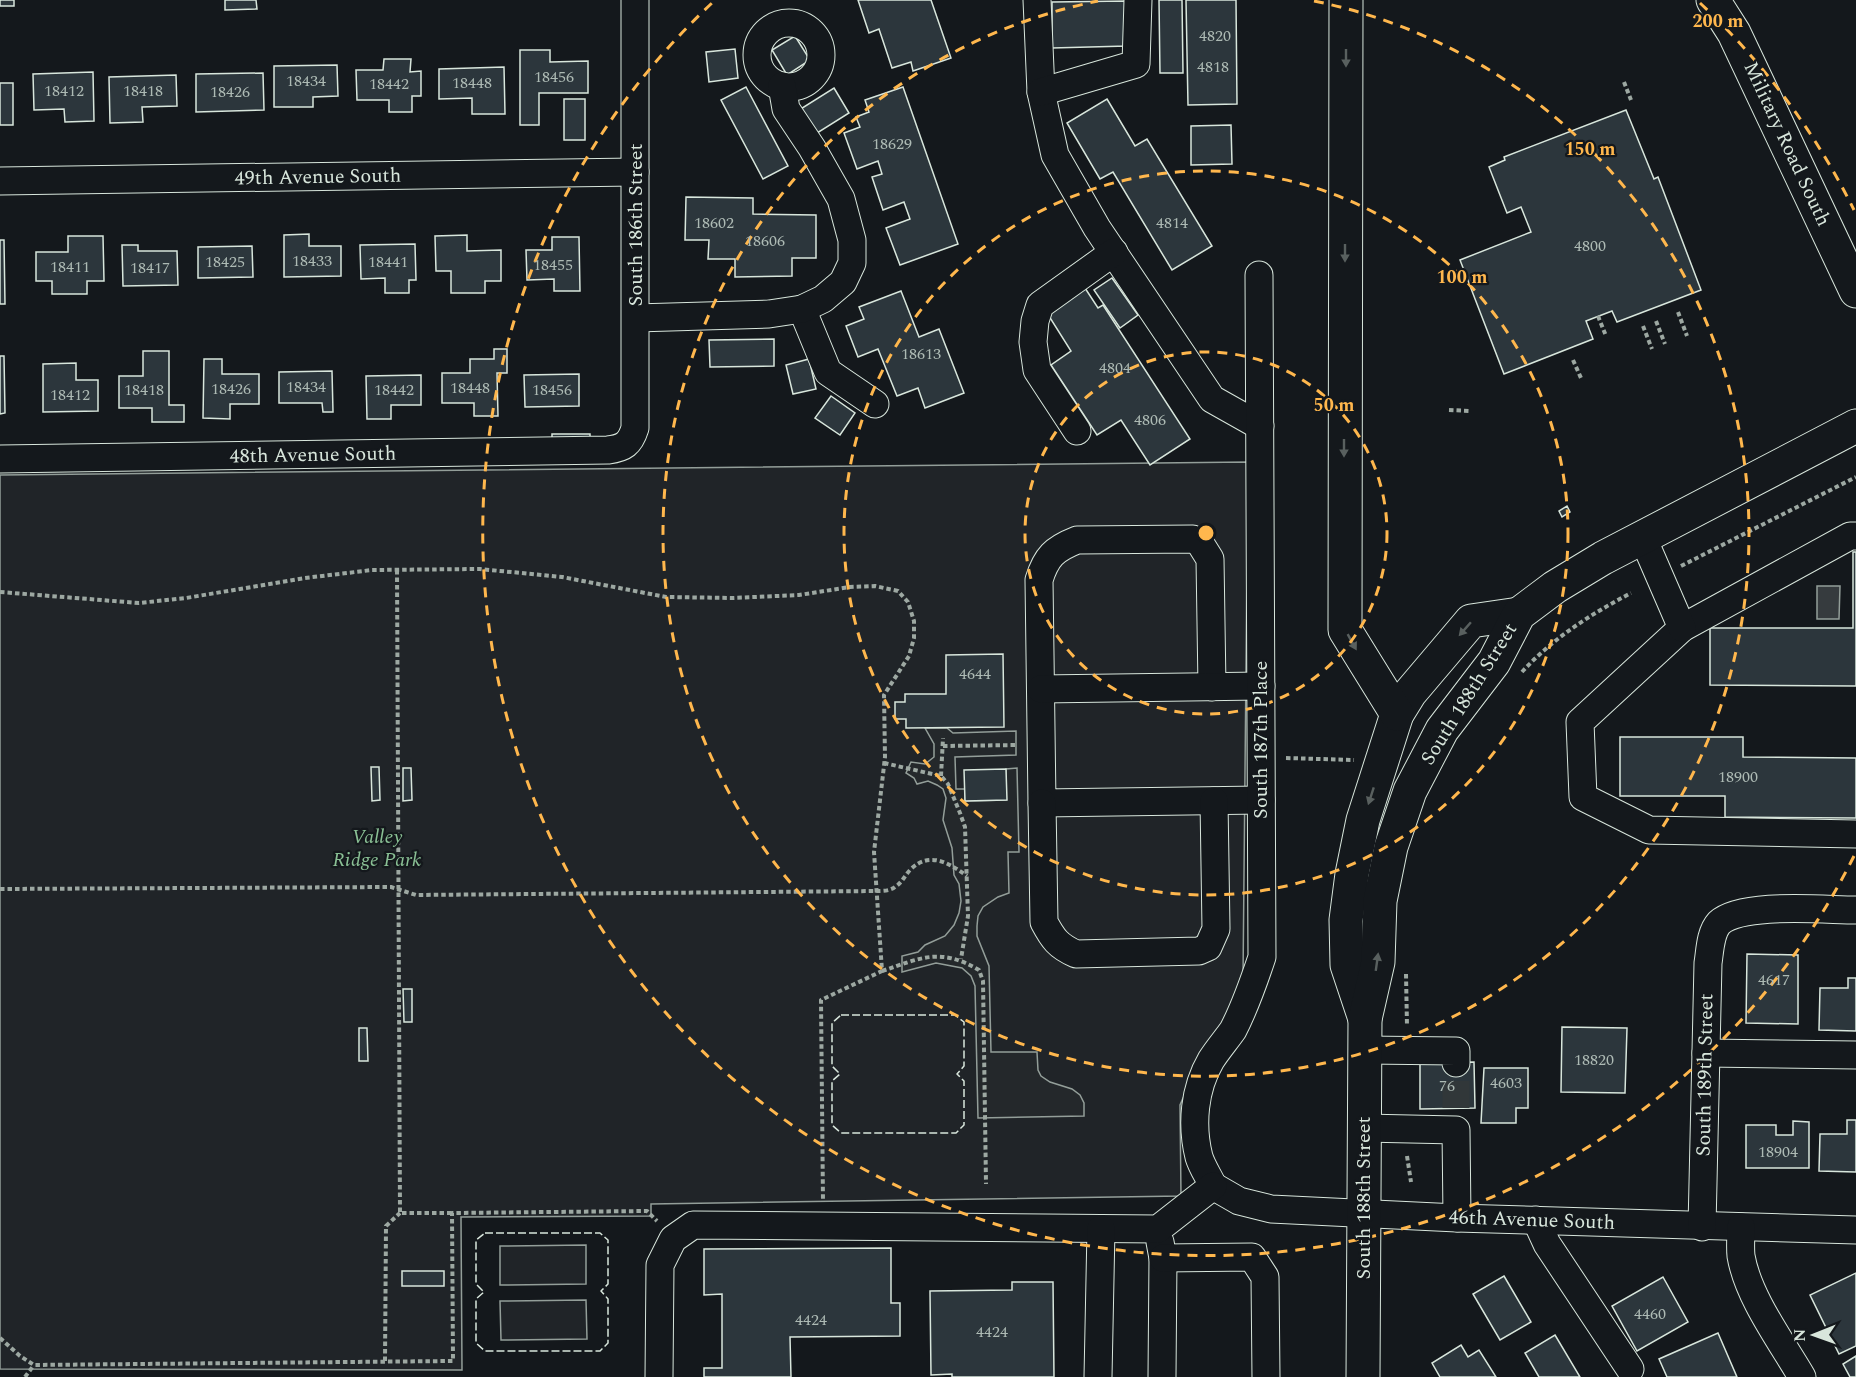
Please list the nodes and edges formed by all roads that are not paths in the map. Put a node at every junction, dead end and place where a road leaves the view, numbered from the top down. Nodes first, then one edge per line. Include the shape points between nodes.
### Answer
1 (635, 0) edge
2 (1037, 0) edge
3 (1138, 0) edge
4 (1346, 0) edge
5 (1713, 0) edge
6 (782, 86) dead end
7 (1041, 92) junction
8 (635, 172) junction
9 (0, 181) edge
10 (1114, 252) junction
11 (1259, 275) dead end
12 (1856, 291) edge
13 (802, 309) junction
14 (636, 318) junction
15 (874, 404) dead end
16 (1260, 426) junction
17 (1856, 426) edge
18 (1077, 430) dead end
19 (625, 447) joint
20 (0, 459) edge
21 (1856, 536) edge
22 (1643, 538) junction
23 (1519, 614) junction
24 (1682, 628) junction
25 (1260, 686) junction
26 (1212, 687) junction
27 (1041, 689) junction
28 (1397, 714) junction
29 (1261, 800) junction
30 (1214, 801) junction
31 (1042, 802) junction
32 (1856, 834) edge
33 (1856, 910) edge
34 (1365, 1035) junction
35 (1706, 1053) junction
36 (1856, 1055) edge
37 (1456, 1063) dead end
38 (1365, 1128) junction
39 (1213, 1186) junction
40 (1364, 1214) junction
41 (1457, 1218) junction
42 (1536, 1221) junction
43 (1702, 1227) junction
44 (1741, 1227) junction
45 (1101, 1229) junction
46 (1158, 1229) junction
47 (1856, 1230) edge
48 (1163, 1258) junction
49 (1630, 1369) dead end
50 (659, 1377) edge
51 (1098, 1377) edge
52 (1162, 1377) edge
53 (1266, 1377) edge
54 (1363, 1377) edge
55 (1802, 1377) edge

1 - 8 street, South 186th Street
2 - 7 street
3 - 7 street via 1136,64
4 -> 28 main road via 1345,630
5 - 12 main road, Military Road South via 1734,33
6 - 13 street via 786,109 841,199 852,240 852,262 843,282 823,299
7 - 10 street via 1055,155
8 - 9 street, 49th Avenue South
8 - 14 street, South 186th Street
10 - 16 street via 1212,399
10 - 18 street via 1040,305 1035,321 1037,370
11 - 16 street, South 187th Place
13 - 14 street via 770,314
13 - 15 street via 828,372
14 - 19 street, South 186th Street via 635,428
16 - 25 street, South 187th Place
17 - 22 main road, South 188th Street
19 - 20 street, 48th Avenue South
21 - 24 street
22 - 23 main road, South 188th Street via 1555,587
22 - 24 street
23 -> 28 main road, South 188th Street via 1471,621
34 -> 23 main road, South 188th Street via 1378,962 1380,901 1391,847 1410,791 1442,730 1494,662
24 - 32 street via 1580,722 1583,797 1649,830
25 - 26 street
25 - 29 street, South 187th Place
26 - 27 street
26 - 27 street via 1210,559 1200,543 1193,539 1077,540 1050,556 1039,580
27 - 31 street
28 -> 34 main road, South 188th Street via 1363,820 1346,920 1347,965
29 - 30 street
29 - 39 street, South 187th Place via 1262,957 1233,1029 1201,1081 1196,1106 1194,1131 1200,1160
30 - 31 street
30 - 31 street via 1216,929 1208,947 1200,951 1076,954 1062,947 1044,922
33 - 35 street, South 189th Street via 1747,911 1718,925 1708,963
34 - 37 street via 1456,1051
34 - 38 main road, South 188th Street
35 - 36 street
35 - 43 street, South 189th Street
38 - 40 main road, South 188th Street
38 - 41 street via 1456,1119
39 - 40 street, 46th Avenue South via 1239,1201 1271,1209
39 - 46 street
40 - 41 street, 46th Avenue South
40 - 54 main road, South 188th Street
41 - 42 street, 46th Avenue South
42 - 43 street, 46th Avenue South
42 - 49 street via 1546,1244
43 - 44 street, 46th Avenue South
44 - 47 street, 46th Avenue South
44 - 55 street via 1741,1256 1748,1278
45 - 46 street
45 - 50 street via 693,1225 673,1239 660,1265
45 - 51 street
46 - 48 street
48 - 52 street
48 - 53 street via 1252,1257 1265,1277

